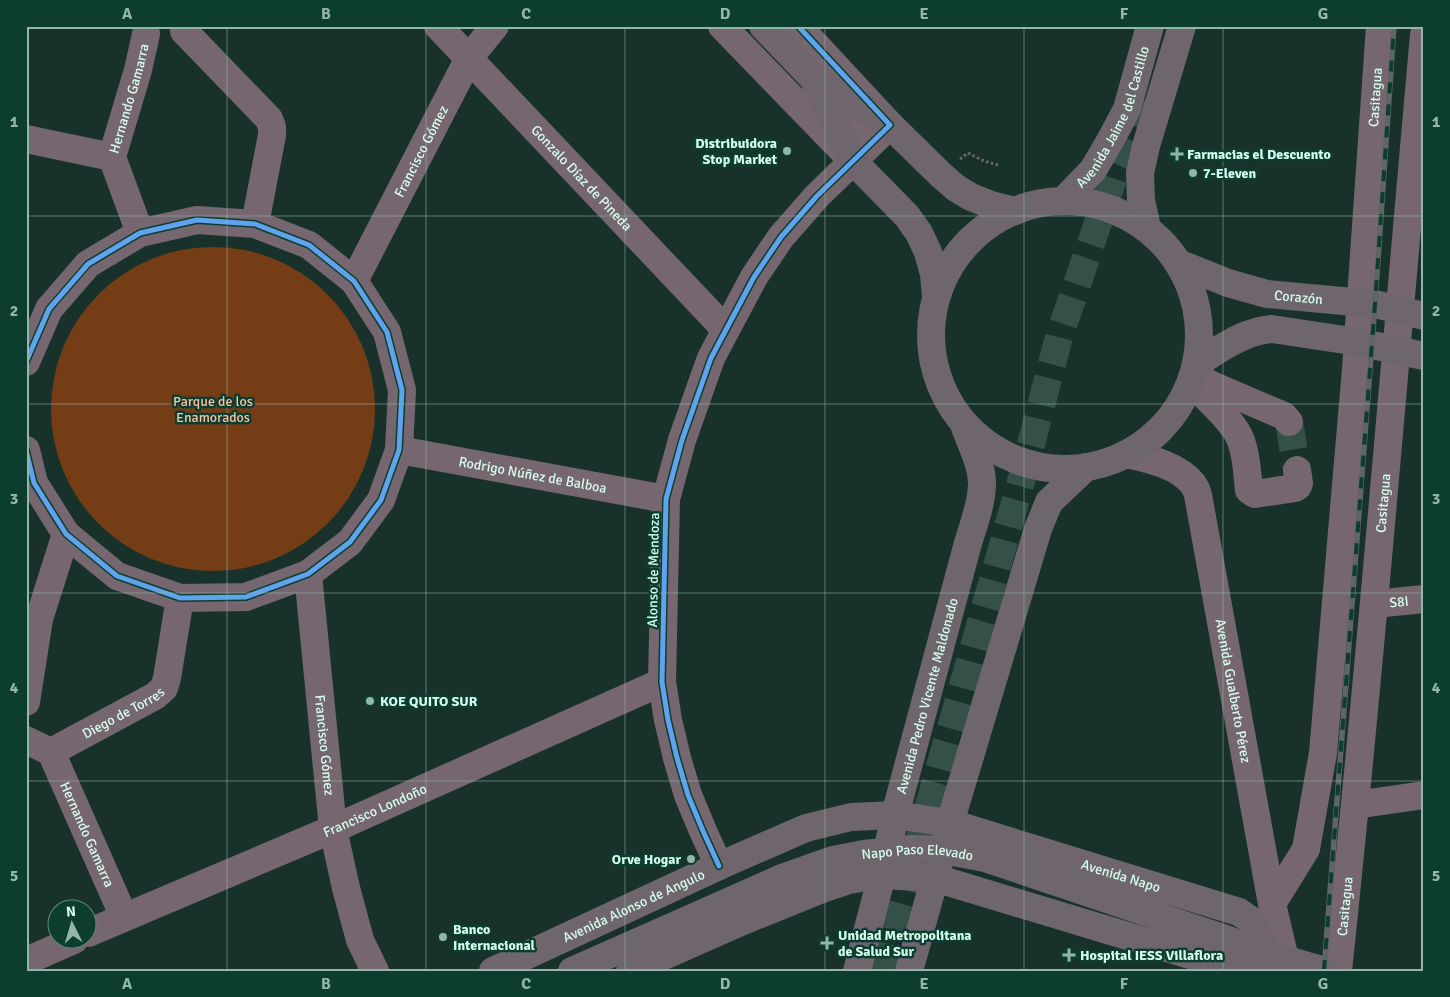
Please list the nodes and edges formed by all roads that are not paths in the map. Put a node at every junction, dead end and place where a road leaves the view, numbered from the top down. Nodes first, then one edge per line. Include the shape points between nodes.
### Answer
1 (438, 26) edge
2 (495, 26) edge
3 (722, 26) edge
4 (763, 26) edge
5 (798, 26) edge
6 (1150, 26) edge
7 (1182, 26) edge
8 (1380, 26) edge
9 (186, 29) edge
10 (143, 30) edge
11 (1424, 35) edge
12 (469, 58) junction
13 (813, 78) junction
14 (890, 125) junction
15 (26, 139) edge
16 (857, 150) junction
17 (112, 157) junction
18 (1063, 201) junction
19 (1015, 211) junction
20 (255, 224) junction
21 (1147, 228) junction
22 (140, 233) junction
23 (1178, 263) junction
24 (354, 282) junction
25 (936, 297) junction
26 (1361, 304) junction
27 (1412, 313) edge
28 (725, 329) junction
29 (1358, 342) junction
30 (1396, 350) junction
31 (1424, 356) edge
32 (26, 362) edge
33 (1194, 373) junction
34 (1289, 422) dead end
35 (963, 423) junction
36 (26, 450) edge
37 (399, 450) junction
38 (1127, 454) junction
39 (1086, 467) junction
40 (1297, 470) tunnel mouth
41 (666, 499) junction
42 (66, 534) junction
43 (308, 574) junction
44 (180, 598) junction
45 (1424, 599) edge
46 (1374, 604) junction
47 (32, 618) edge
48 (662, 682) junction
49 (26, 702) edge
50 (26, 740) edge
51 (52, 752) junction
52 (1424, 795) edge
53 (1355, 805) junction
54 (895, 814) junction
55 (950, 823) junction
56 (333, 828) junction
57 (719, 866) junction
58 (882, 875) junction
59 (935, 878) junction
60 (1272, 904) junction
61 (124, 917) junction
62 (98, 929) edge
63 (51, 950) edge
64 (26, 961) edge
65 (1280, 962) edge
66 (1241, 970) edge
67 (375, 971) edge
68 (494, 971) edge
69 (572, 971) edge
70 (630, 971) edge
71 (857, 971) edge
72 (909, 971) edge
73 (1325, 971) edge
74 (1338, 971) edge

1 - 12 street, Gonzalo Díaz de Pineda
2 - 12 street, Francisco Gómez
3 - 16 street
4 - 13 main road
5 - 14 street
6 - 18 main road, Avenida Jaime del Castillo via 1127,108 1093,170
7 - 21 main road via 1140,173
8 - 26 street, Casitagua
9 - 10 street, Hernando Gamarra
9 - 20 street via 269,119 272,127
10 - 17 street, Hernando Gamarra via 138,70
11 - 27 street, Casitagua
12 - 24 street, Francisco Gómez
12 - 28 street, Gonzalo Díaz de Pineda
13 - 14 main road
13 - 16 main road
14 - 16 street, Alonso de Mendoza
14 - 19 main road via 956,188 991,205
15 - 17 street
16 - 25 main road via 919,233 934,274
16 - 28 street, Alonso de Mendoza via 781,237
17 - 22 street, Hernando Gamarra
18 - 19 main road
18 - 21 main road via 1107,208
19 - 25 main road via 988,225 965,245 948,269
20 - 22 street via 197,220
20 - 24 street via 309,245
21 - 23 main road
22 - 32 street via 88,264 49,309
23 - 26 main road, Corazón via 1267,294
23 - 33 main road via 1194,294 1200,329
24 - 37 street via 387,332 402,390
25 - 35 main road via 930,330 933,363 944,395
26 - 27 main road, Corazón
26 - 29 street, Casitagua
27 - 30 street, Casitagua
28 - 41 street, Alonso de Mendoza via 696,399
29 - 30 main road
29 - 33 main road via 1262,330 1240,337
29 - 60 street, Casitagua via 1323,753 1306,849
30 - 31 main road
30 - 46 street, Casitagua
33 - 34 street via 1209,384 1284,416
33 - 38 main road via 1180,404 1166,424
33 - 40 street via 1238,435 1252,493 1295,488 1299,483
35 - 39 main road via 983,442 1006,456 1032,465 1059,469
35 - 54 main road, Avenida Pedro Vicente Maldonado via 980,469 979,510
36 - 42 street via 34,482
37 - 41 street, Rodrigo Núñez de Balboa
37 - 43 street via 381,500 350,542
38 - 39 main road
38 - 60 street, Avenida Gualberto Pérez via 1167,465 1193,484 1198,495
39 - 55 main road via 1049,502 1043,514
41 - 48 street, Alonso de Mendoza
42 - 44 street via 117,576
42 - 47 street
43 - 44 street via 246,597
43 - 56 street, Francisco Gómez
44 - 51 street, Diego de Torres via 164,688 156,696
45 - 46 street, S8I
46 - 53 street, Casitagua
47 - 49 street
48 - 56 street, Francisco Londoño
48 - 57 street, Alonso de Mendoza via 668,720 688,795
50 - 51 street
51 - 61 street, Hernando Gamarra
52 - 53 street
53 - 74 street, Casitagua
54 - 55 main road, Avenida Alonso de Angulo
54 - 57 main road, Avenida Alonso de Angulo via 851,817 806,828
54 - 58 main road, Avenida Pedro Vicente Maldonado
55 - 59 main road
55 - 65 main road, Avenida Napo via 1239,912 1252,921
56 - 61 street, Francisco Londoño
56 - 67 street, Francisco Gómez via 360,940
57 - 68 main road, Avenida Alonso de Angulo
58 - 59 main road
58 - 70 main road via 849,880 822,889
58 - 71 main road, Avenida Pedro Vicente Maldonado
59 - 66 main road
59 - 72 main road
60 - 65 street, Avenida Gualberto Pérez
61 - 62 street, Francisco Londoño
63 - 64 street
65 - 66 main road
65 - 69 main road, Napo Paso Elevado via 1220,937 985,858 943,850 912,849 864,854 811,867
65 - 73 main road

